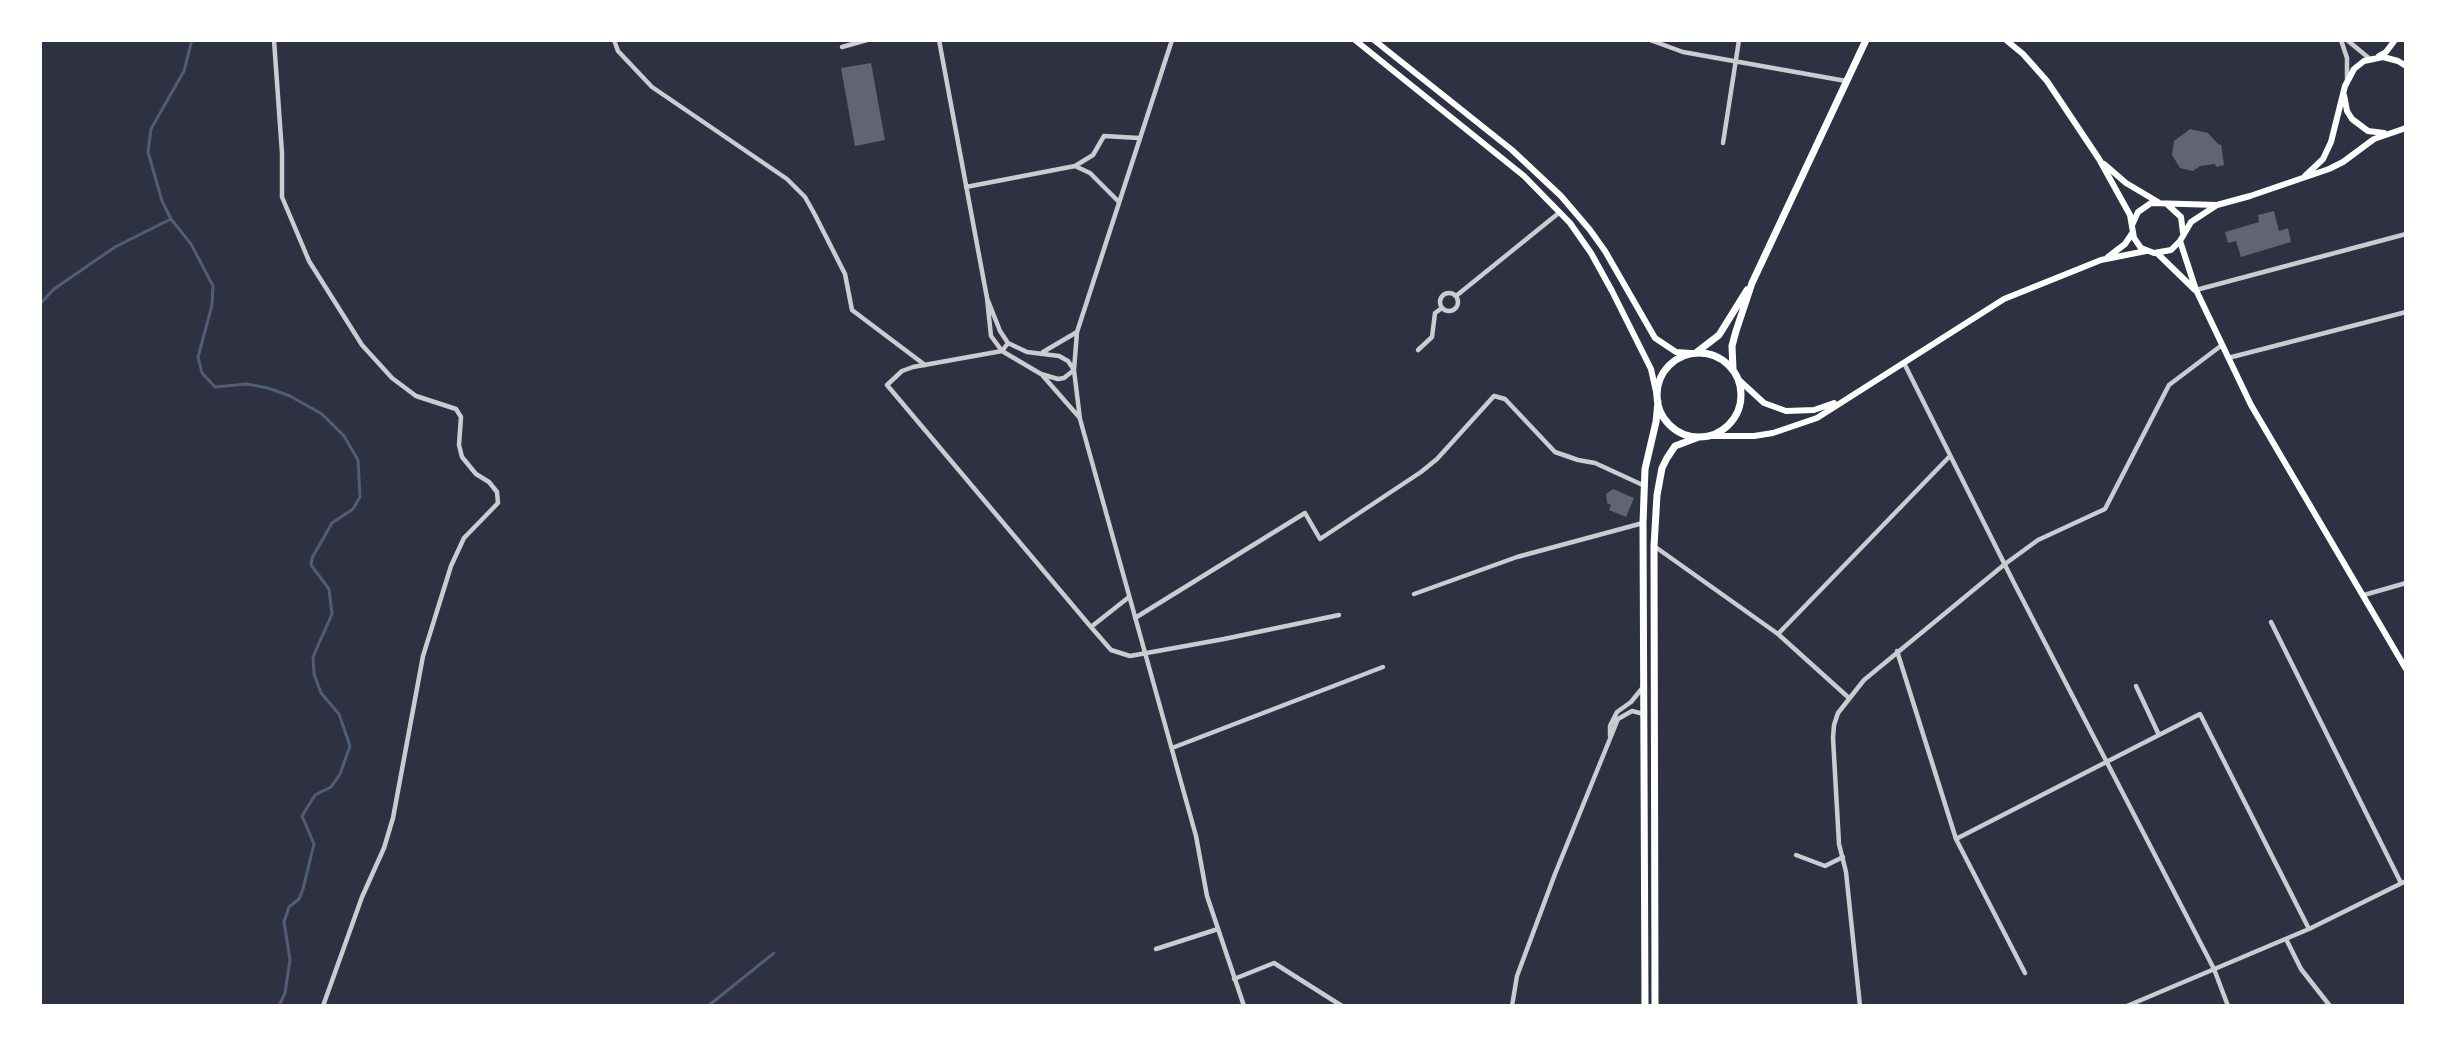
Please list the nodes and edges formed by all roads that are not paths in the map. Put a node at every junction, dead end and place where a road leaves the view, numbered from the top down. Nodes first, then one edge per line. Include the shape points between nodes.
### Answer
1 (274, 40) edge
2 (614, 40) edge
3 (867, 40) edge
4 (939, 40) edge
5 (1172, 40) edge
6 (1355, 40) edge
7 (1374, 40) edge
8 (1650, 40) edge
9 (1739, 40) edge
10 (2006, 40) edge
11 (2341, 40) edge
12 (2347, 40) edge
13 (2395, 40) edge
14 (1865, 42) edge
15 (842, 46) dead end
16 (2373, 58) junction
17 (1736, 61) junction
18 (2406, 66) edge
19 (2347, 79) junction
20 (1846, 81) junction
21 (2343, 92) junction
22 (2406, 126) edge
23 (2388, 133) junction
24 (1139, 138) junction
25 (1723, 143) dead end
26 (1093, 155) junction
27 (2099, 159) junction
28 (1075, 166) junction
29 (1090, 173) junction
30 (2300, 180) junction
31 (966, 187) junction
32 (1118, 201) junction
33 (2162, 203) junction
34 (2217, 205) junction
35 (1560, 212) junction
36 (2133, 229) junction
37 (2406, 234) edge
38 (2181, 239) junction
39 (2146, 251) junction
40 (2158, 254) junction
41 (2101, 261) junction
42 (1752, 283) junction
43 (2196, 290) junction
44 (1456, 296) junction
45 (987, 298) junction
46 (1442, 308) junction
47 (2406, 312) edge
48 (1077, 332) junction
49 (1008, 343) junction
50 (2222, 345) junction
51 (1418, 350) dead end
52 (1002, 351) junction
53 (1041, 352) junction
54 (1694, 353) junction
55 (2228, 358) junction
56 (1904, 363) junction
57 (925, 365) junction
58 (1733, 369) junction
59 (1074, 370) junction
60 (1041, 374) junction
61 (1738, 380) junction
62 (1846, 398) junction
63 (1657, 399) junction
64 (1080, 419) junction
65 (1710, 436) junction
66 (1699, 437) junction
67 (1950, 456) junction
68 (1645, 486) junction
69 (1643, 523) junction
70 (1654, 546) junction
71 (2005, 564) junction
72 (2406, 583) edge
73 (1414, 594) dead end
74 (2364, 595) junction
75 (1129, 597) junction
76 (1339, 615) dead end
77 (1135, 618) junction
78 (2271, 622) dead end
79 (1091, 627) junction
80 (1778, 634) junction
81 (1897, 651) junction
82 (1145, 653) junction
83 (1383, 667) dead end
84 (2406, 669) edge
85 (1644, 686) junction
86 (2136, 686) dead end
87 (1849, 698) junction
88 (1644, 714) junction
89 (2159, 735) junction
90 (1610, 738) junction
91 (1172, 748) junction
92 (2106, 762) junction
93 (1956, 838) junction
94 (1796, 855) dead end
95 (1843, 857) junction
96 (2403, 882) edge
97 (1218, 929) junction
98 (2309, 929) junction
99 (2286, 939) junction
100 (1156, 949) dead end
101 (2214, 969) junction
102 (2025, 973) dead end
103 (1234, 979) junction
104 (323, 1005) edge
105 (1244, 1005) edge
106 (1342, 1005) edge
107 (1512, 1005) edge
108 (1645, 1005) edge
109 (1655, 1005) edge
110 (1860, 1005) edge
111 (2127, 1005) edge
112 (2228, 1005) edge
113 (2330, 1005) edge

1 - 104 street via 282,197 309,261 362,345 392,378 416,396 456,409 462,457 497,492 498,503 464,538 451,566 423,656 393,818
2 - 57 street via 618,51 652,87 787,179 805,197 845,274 852,310
3 - 15 street
4 - 31 street
5 - 24 street
6 - 35 main road via 1524,176
7 - 54 main road via 1512,150 1561,196 1605,251 1655,338 1676,352
8 - 17 street via 1683,52
9 - 17 street
10 - 27 main road via 2046,81
11 - 19 street via 2348,58
12 - 16 street
13 - 16 main road via 2386,52
14 - 20 main road
16 - 18 main road via 2391,58
16 - 19 main road via 2359,64
17 - 20 street
17 - 25 street
19 - 21 main road
20 - 42 main road
21 - 23 main road via 2352,119 2368,131
21 - 30 main road via 2323,159
22 - 23 main road
23 - 30 main road via 2343,162
24 - 26 street via 1104,136
24 - 32 street
26 - 28 street
26 - 29 street
27 - 33 main road via 2126,183
27 - 36 main road via 2130,215
28 - 29 street
28 - 31 street
29 - 32 street
30 - 34 main road
31 - 45 street
32 - 48 street
33 - 34 main road
33 - 36 main road via 2138,212
33 - 38 main road via 2181,217
34 - 38 main road via 2191,222
35 - 44 street
35 - 63 main road via 1606,280 1651,369
36 - 39 main road via 2137,243
36 - 41 main road via 2116,252
37 - 43 street
38 - 40 main road via 2171,250
38 - 43 main road
39 - 40 main road
39 - 41 main road
40 - 43 main road
41 - 56 main road via 2004,299
42 - 54 main road via 1719,335
42 - 58 main road via 1732,346
43 - 50 main road
44 - 46 street via 1443,295
44 - 46 street via 1454,310
45 - 49 street
45 - 52 street via 991,336
46 - 51 street via 1435,313 1432,337
47 - 55 street
48 - 53 street
48 - 59 street
49 - 52 street
49 - 53 street via 1027,352
50 - 55 main road
50 - 71 street via 2169,385 2105,509 2038,540
52 - 57 street
52 - 60 street
53 - 59 street via 1059,356
54 - 58 main road via 1717,356
54 - 63 main road via 1670,364 1663,373
55 - 74 main road via 2251,405
56 - 62 main road
56 - 67 street
57 - 79 street via 902,371 886,385
58 - 61 main road
59 - 60 street via 1058,379
59 - 64 street
60 - 64 street
61 - 62 main road via 1764,403 1786,411 1814,410
61 - 65 main road via 1738,410 1727,426
62 - 65 main road via 1817,418 1793,428 1754,436
63 - 66 main road via 1672,427
63 - 68 main road
64 - 75 street
65 - 66 main road
66 - 70 main road via 1675,446 1662,468
67 - 71 street
67 - 80 street
68 - 69 main road
68 - 77 street via 1595,463 1555,452 1504,399 1494,396 1437,459 1320,538 1305,513
69 - 73 street via 1517,557
69 - 85 main road
70 - 80 street
70 - 109 main road
71 - 81 street
71 - 92 street
72 - 74 street
74 - 84 main road
75 - 77 street
75 - 79 street
76 - 82 street
77 - 82 street
78 - 96 street
79 - 82 street via 1111,650 1130,656
80 - 87 street
81 - 87 street
81 - 93 street
82 - 91 street
83 - 91 street
85 - 88 main road
85 - 90 street via 1617,712 1610,726
86 - 89 street
87 - 95 street via 1838,712 1833,738
88 - 90 street via 1625,714 1618,719
88 - 108 main road
89 - 92 street
89 - 98 street via 2200,714
90 - 107 street via 1517,976
91 - 97 street
92 - 93 street
92 - 101 street
93 - 102 street
94 - 95 street via 1825,866
95 - 110 street
96 - 98 street
97 - 100 street
97 - 103 street
98 - 99 street
99 - 101 street
99 - 113 street via 2301,969
101 - 111 street
101 - 112 street
103 - 105 street
103 - 106 street via 1274,963

